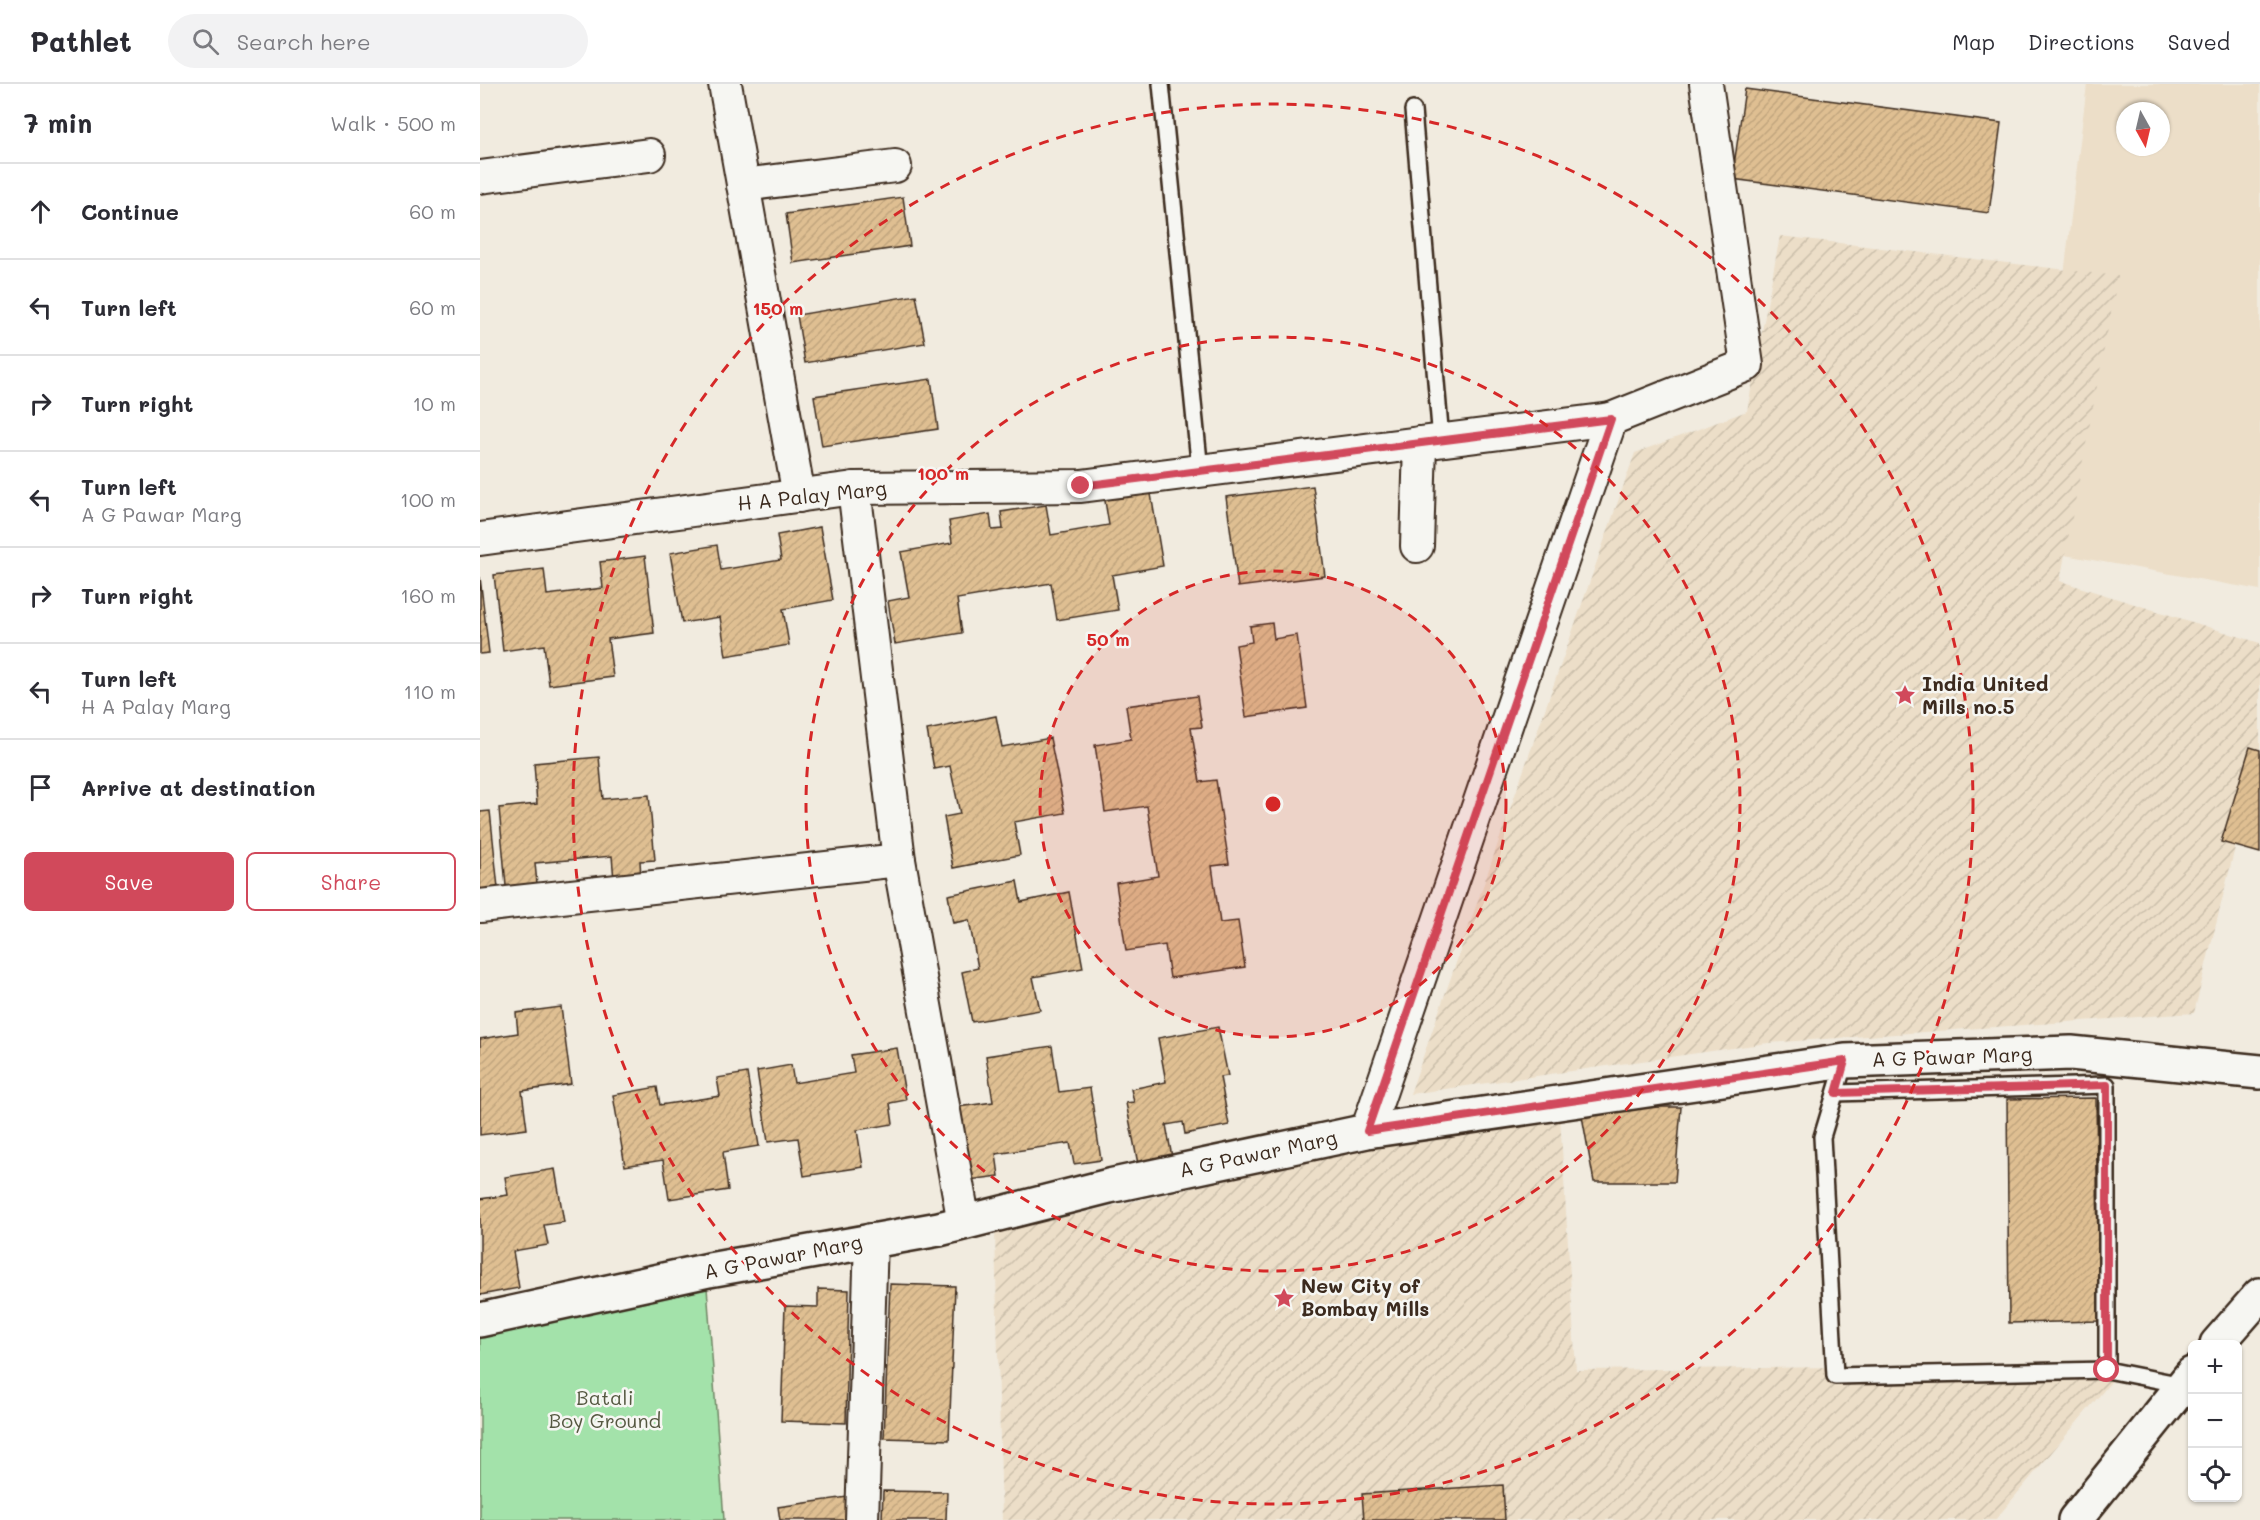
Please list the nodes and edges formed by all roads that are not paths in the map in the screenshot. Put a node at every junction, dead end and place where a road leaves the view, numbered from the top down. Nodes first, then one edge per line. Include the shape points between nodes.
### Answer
1 (725, 84) edge
2 (1161, 84) edge
3 (1706, 84) edge
4 (1413, 110) dead end
5 (649, 155) dead end
6 (895, 166) dead end
7 (480, 177) edge
8 (743, 185) junction
9 (1611, 419) junction
10 (1430, 442) junction
11 (1200, 471) junction
12 (854, 488) junction
13 (799, 496) junction
14 (480, 539) edge
15 (1417, 546) dead end
16 (899, 860) junction
17 (480, 906) edge
18 (1845, 1061) junction
19 (2260, 1072) edge
20 (1836, 1093) junction
21 (1367, 1131) junction
22 (964, 1223) junction
23 (871, 1240) junction
24 (2260, 1295) edge
25 (480, 1320) edge
26 (2221, 1340) edge
27 (2107, 1370) junction
28 (2188, 1379) edge
29 (862, 1520) edge
30 (2075, 1520) edge

1 - 8 street
2 - 11 lane
3 - 9 street, H A Palay Marg via 1747,365
4 - 10 lane
5 - 7 street
6 - 8 street
8 - 13 street
9 - 10 street, H A Palay Marg
9 - 21 street
10 - 11 street, H A Palay Marg
10 - 15 street
11 - 12 street, H A Palay Marg via 1081,486
12 - 13 street, H A Palay Marg
12 - 16 street
13 - 14 street, H A Palay Marg
16 - 17 street
16 - 22 street
18 - 19 street, A G Pawar Marg via 2071,1053
18 - 20 lane
18 - 21 street, A G Pawar Marg
20 - 27 lane via 2107,1085
20 - 27 lane via 1822,1137 1835,1376
21 - 22 street, A G Pawar Marg via 1109,1186
22 - 23 street, A G Pawar Marg
23 - 25 street, A G Pawar Marg via 708,1270
23 - 29 street
24 - 26 street
27 - 28 lane
28 - 30 street

